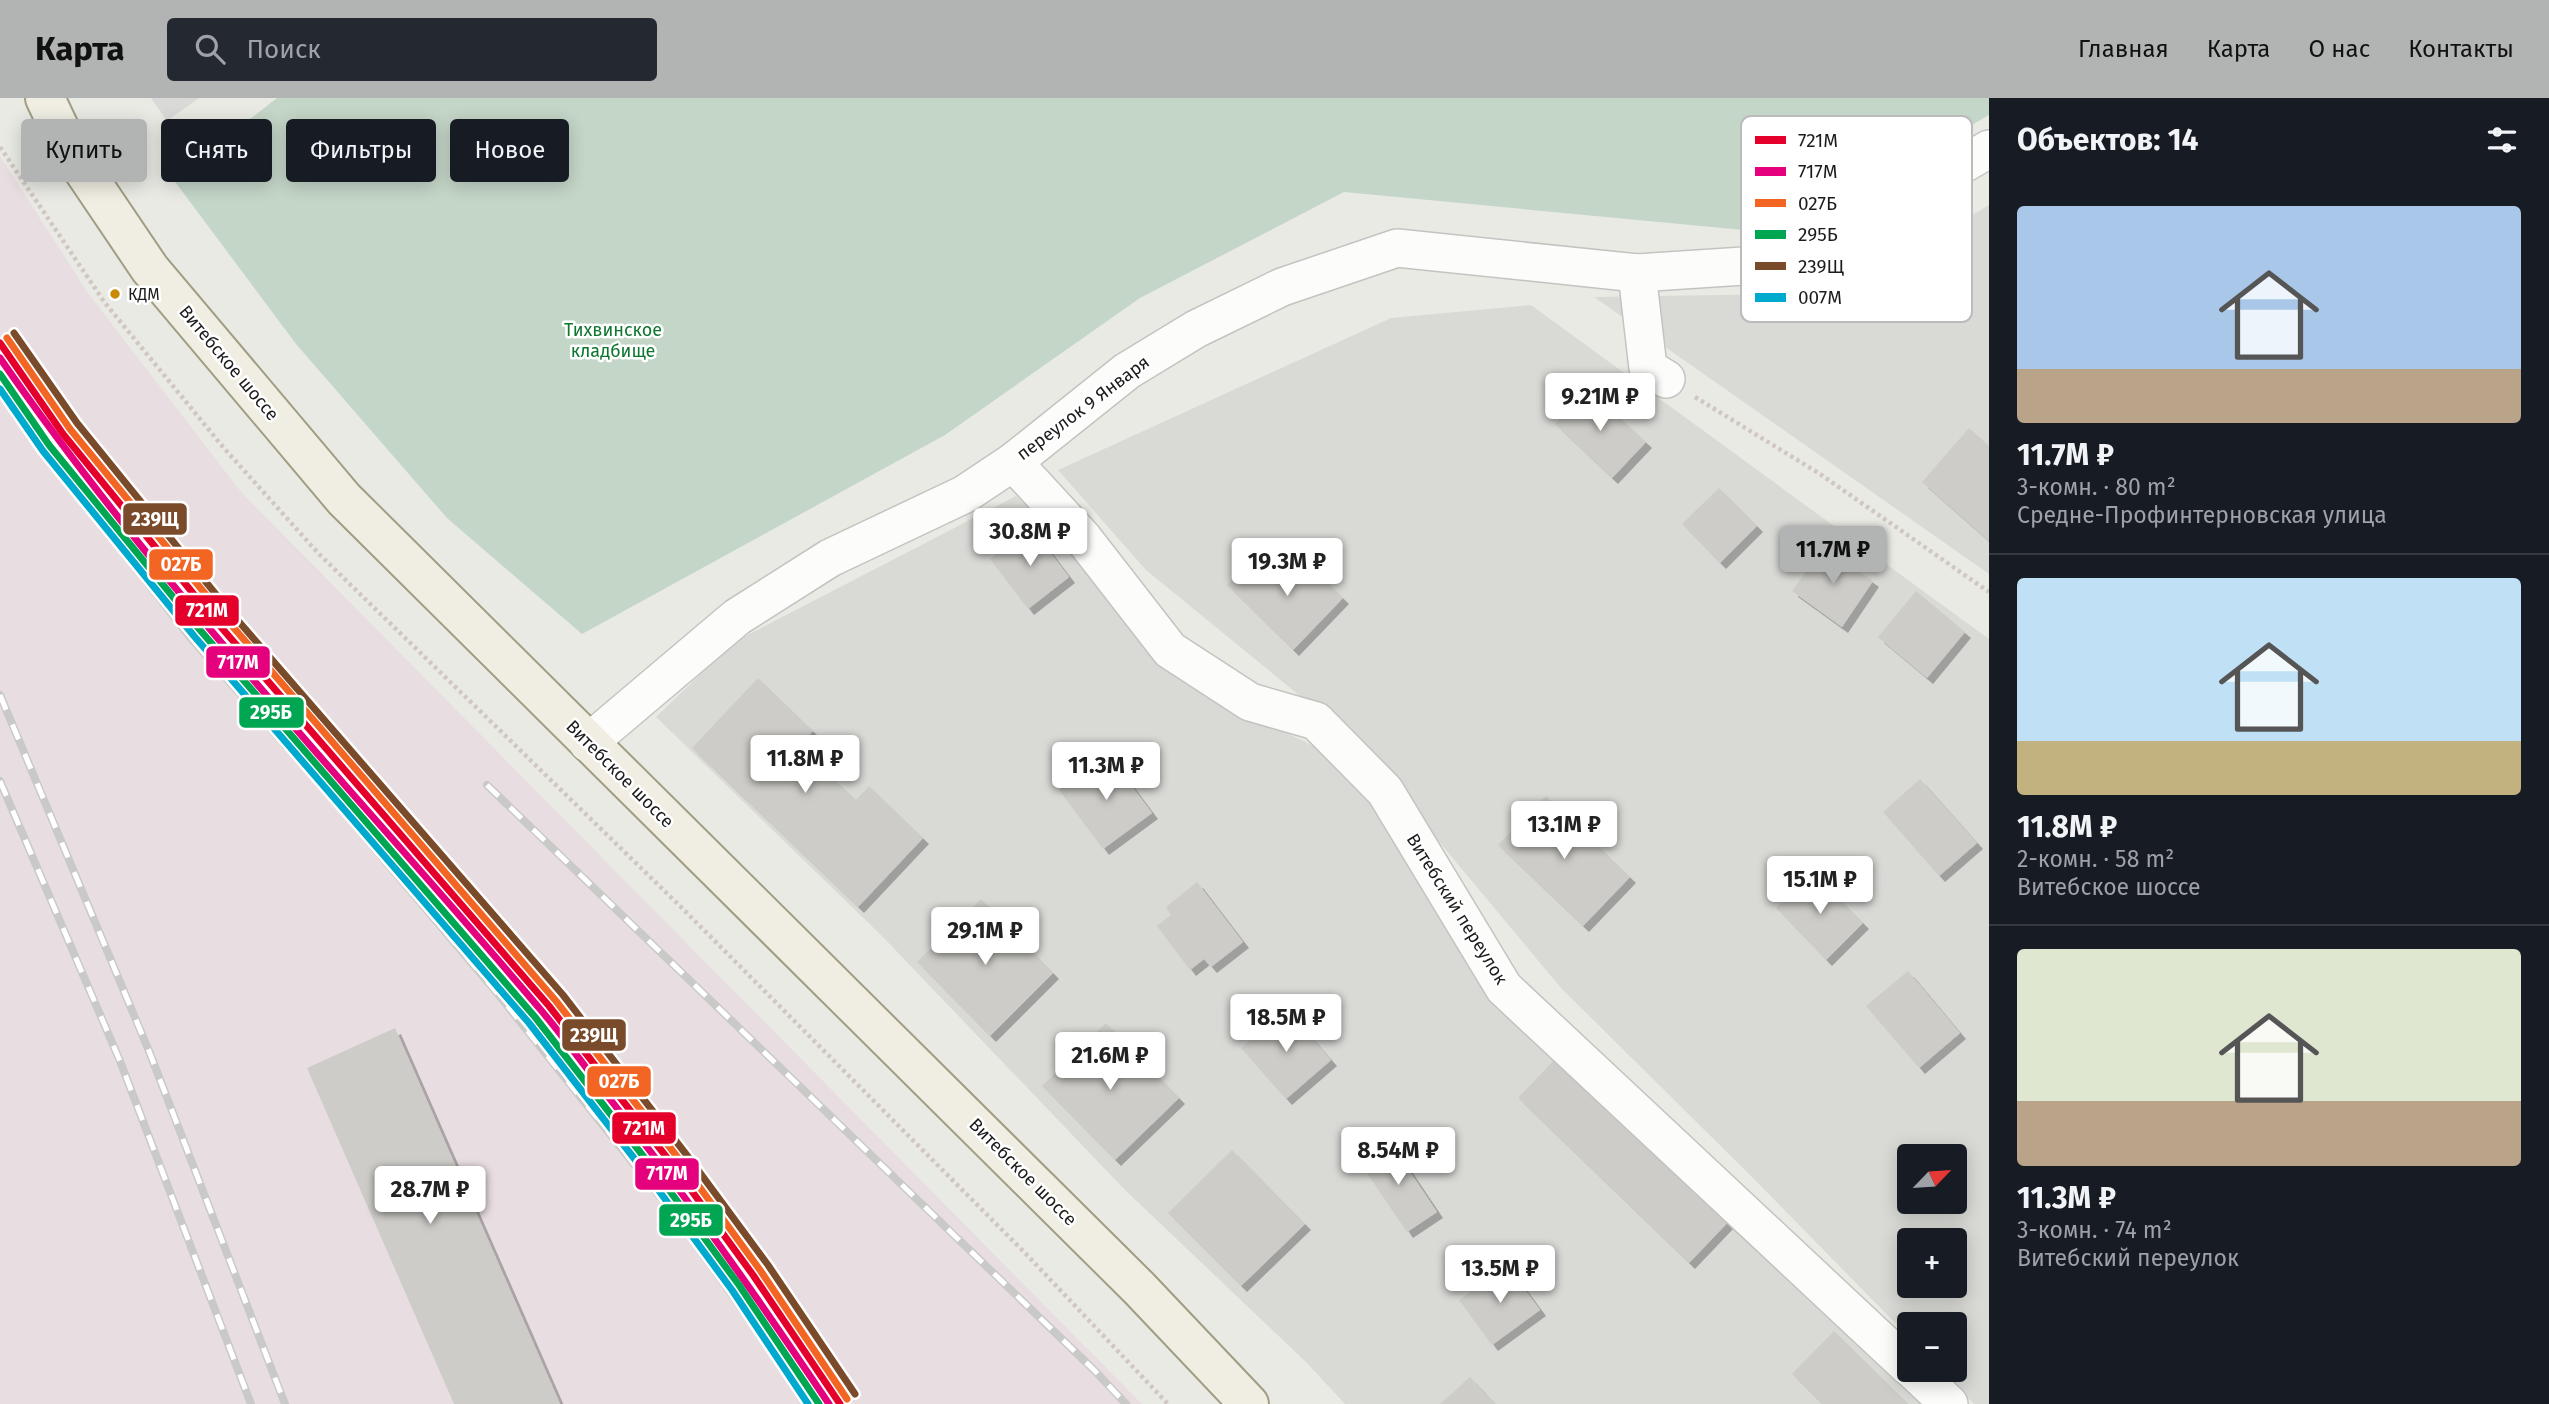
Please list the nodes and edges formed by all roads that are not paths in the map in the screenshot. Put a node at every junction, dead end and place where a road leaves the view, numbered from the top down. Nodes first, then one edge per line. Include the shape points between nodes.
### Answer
1 (45, 98) edge
2 (1989, 149) edge
3 (1972, 159) edge
4 (1741, 266) edge
5 (1637, 273) junction
6 (1666, 379) road end
7 (1013, 462) junction
8 (588, 743) junction
9 (1897, 1356) edge
10 (1925, 1382) edge
11 (1249, 1404) edge
12 (1949, 1404) edge

1 - 8 main road, Витебское шоссе via 69,149 176,300 344,499
2 - 3 street, переулок 9 Января
4 - 5 street, переулок 9 Января
5 - 6 street via 1648,368
5 - 7 street, переулок 9 Января via 1397,248 1282,287 1196,329 1127,371
7 - 8 street, переулок 9 Января via 965,494 830,558 737,617
7 - 9 street, Витебский переулок via 1083,538 1170,650 1250,702 1316,721 1368,773 1385,791 1504,988
8 - 11 main road, Витебское шоссе via 1139,1287
10 - 12 street, Витебский переулок

